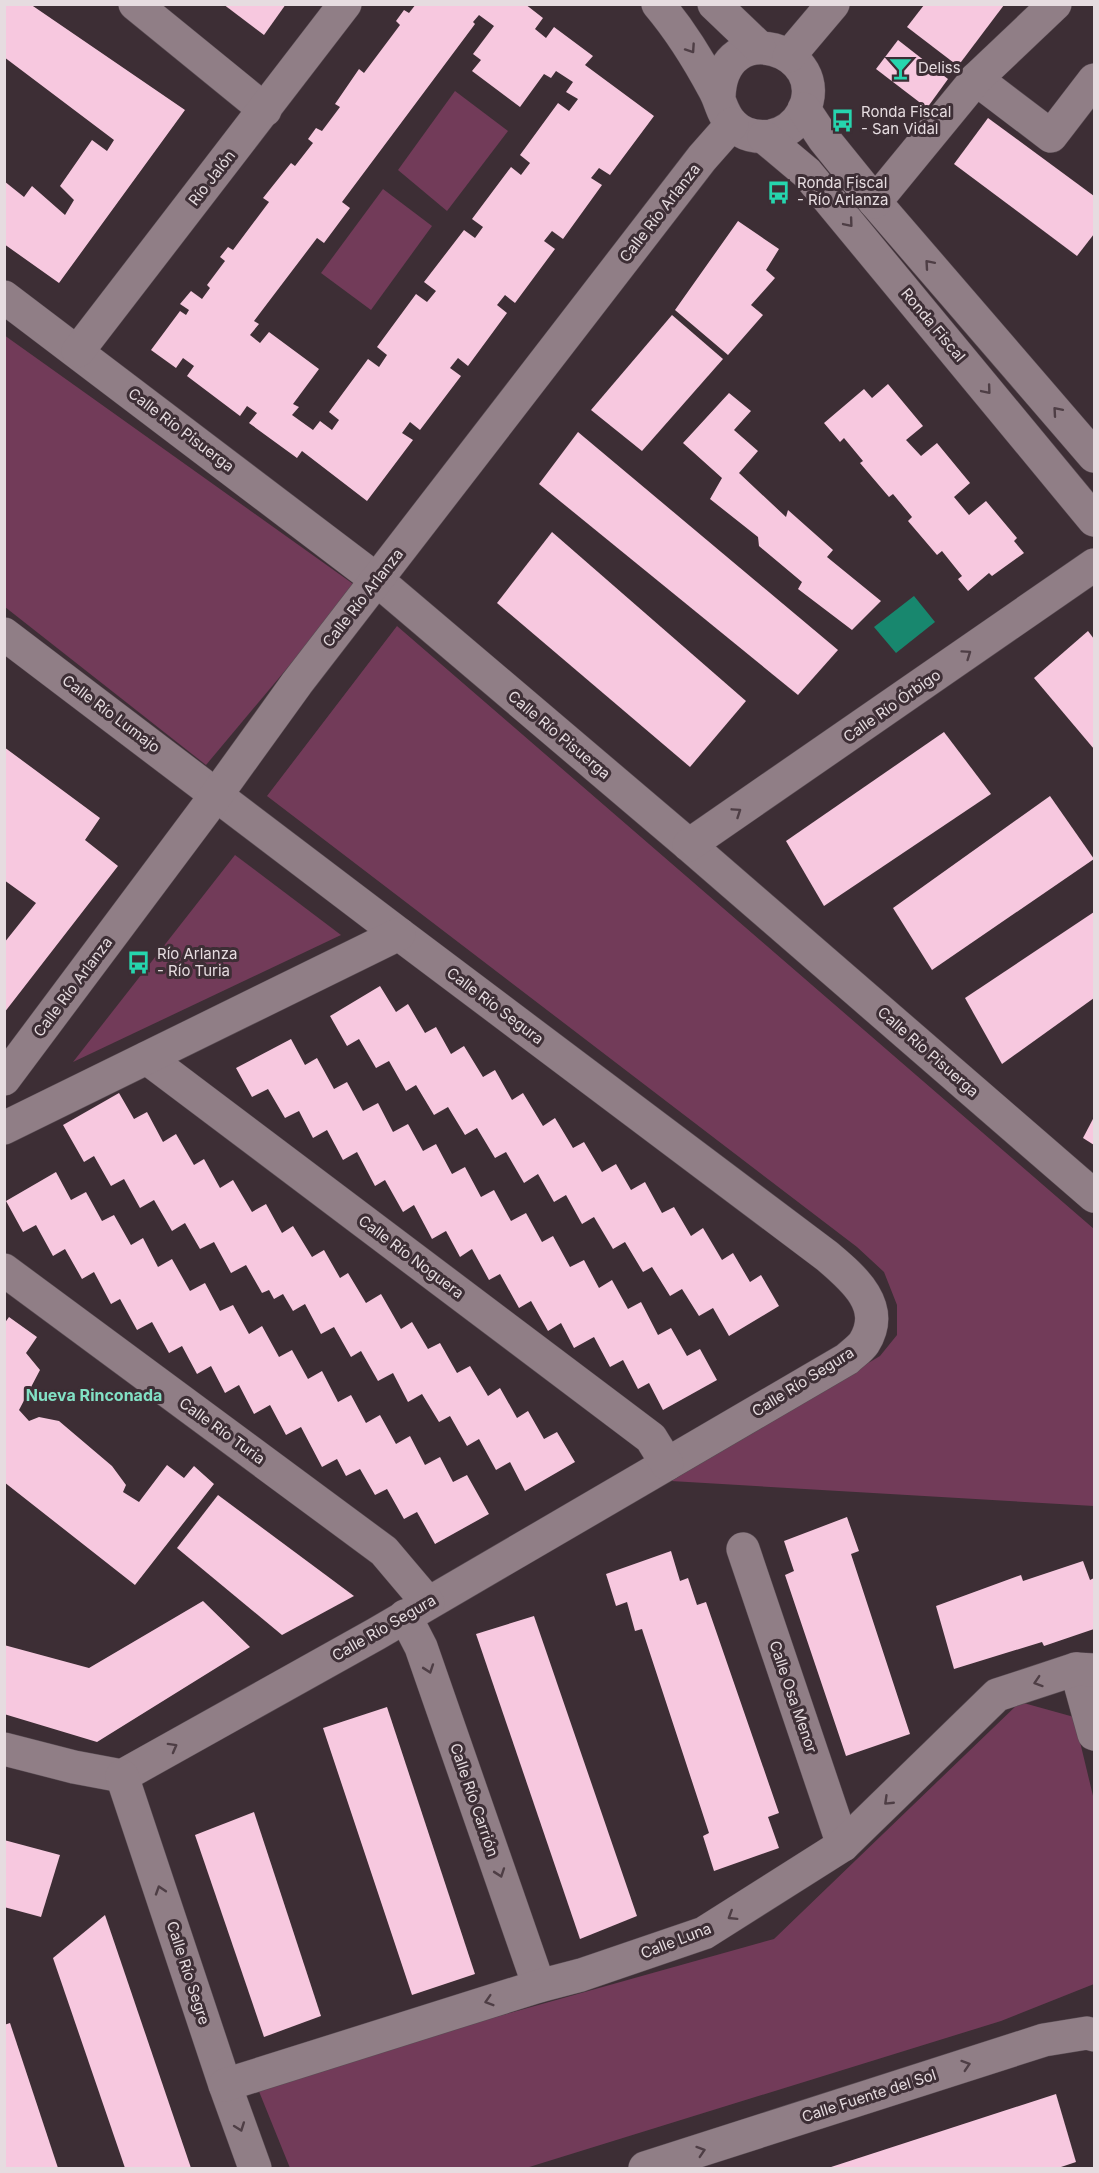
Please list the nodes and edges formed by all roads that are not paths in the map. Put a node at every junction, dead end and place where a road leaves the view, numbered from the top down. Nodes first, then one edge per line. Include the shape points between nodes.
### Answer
1 (135, 4) edge
2 (345, 4) edge
3 (658, 4) edge
4 (714, 4) edge
5 (833, 4) edge
6 (1055, 4) edge
7 (774, 52) junction
8 (976, 79) junction
9 (1095, 80) edge
10 (804, 109) junction
11 (266, 110) junction
12 (725, 111) junction
13 (764, 137) junction
14 (875, 202) junction
15 (4, 297) edge
16 (78, 351) junction
17 (1095, 456) edge
18 (1095, 520) edge
19 (1095, 565) edge
20 (377, 580) junction
21 (4, 634) edge
22 (217, 794) junction
23 (689, 845) junction
24 (399, 934) junction
25 (147, 1058) junction
26 (4, 1078) edge
27 (4, 1128) edge
28 (1095, 1196) edge
29 (4, 1270) edge
30 (667, 1464) junction
31 (743, 1549) dead end
32 (416, 1610) junction
33 (1085, 1670) edge
34 (1095, 1734) edge
35 (4, 1749) edge
36 (122, 1776) junction
37 (843, 1845) junction
38 (539, 1986) junction
39 (1095, 2035) edge
40 (225, 2085) junction
41 (255, 2169) edge
42 (645, 2169) edge

1 - 11 street
2 - 11 street, Río Jalón
3 -> 12 street via 699,61
4 - 7 street
5 - 7 street
6 - 8 street
7 - 10 street via 800,67 808,95
7 - 12 street via 746,51 724,70 719,83
8 - 9 street via 1051,136
8 - 14 street
10 - 13 street via 784,132
10 - 14 street
11 - 16 street, Río Jalón
12 - 13 street, Ronda Fiscal via 752,136
12 - 20 street, Calle Río Arlanza via 702,158
13 -> 18 street, Ronda Fiscal via 807,173
17 -> 14 street
15 - 16 street, Calle Río Pisuerga
16 - 20 street, Calle Río Pisuerga
23 -> 19 street, Calle Río Órbigo
20 - 22 street, Calle Río Arlanza
20 - 23 street, Calle Río Pisuerga
21 - 22 street, Calle Río Lumajo
22 - 24 street, Calle Río Segura
22 - 26 street, Calle Río Arlanza
23 - 28 street, Calle Río Pisuerga
24 - 25 street
24 - 30 street, Calle Río Segura via 827,1256 851,1276 869,1300 871,1323 864,1344 847,1359
25 - 27 street
25 - 30 street, Calle Río Noguera via 651,1438
29 - 32 street, Calle Río Turia via 384,1551
30 - 32 street, Calle Río Segura
31 - 37 street, Calle Osa Menor
36 -> 32 street, Calle Río Segura
32 -> 38 street, Calle Río Carrión via 421,1647
33 - 34 street
33 -> 37 street, Calle Luna via 997,1695
35 - 36 street
40 -> 36 street, Calle Río Segre
37 -> 38 street, Calle Luna via 704,1933
38 -> 40 street, Calle Luna
42 -> 39 street, Calle Fuente del Sol via 1044,2040
40 -> 41 street, Calle Río Segre

